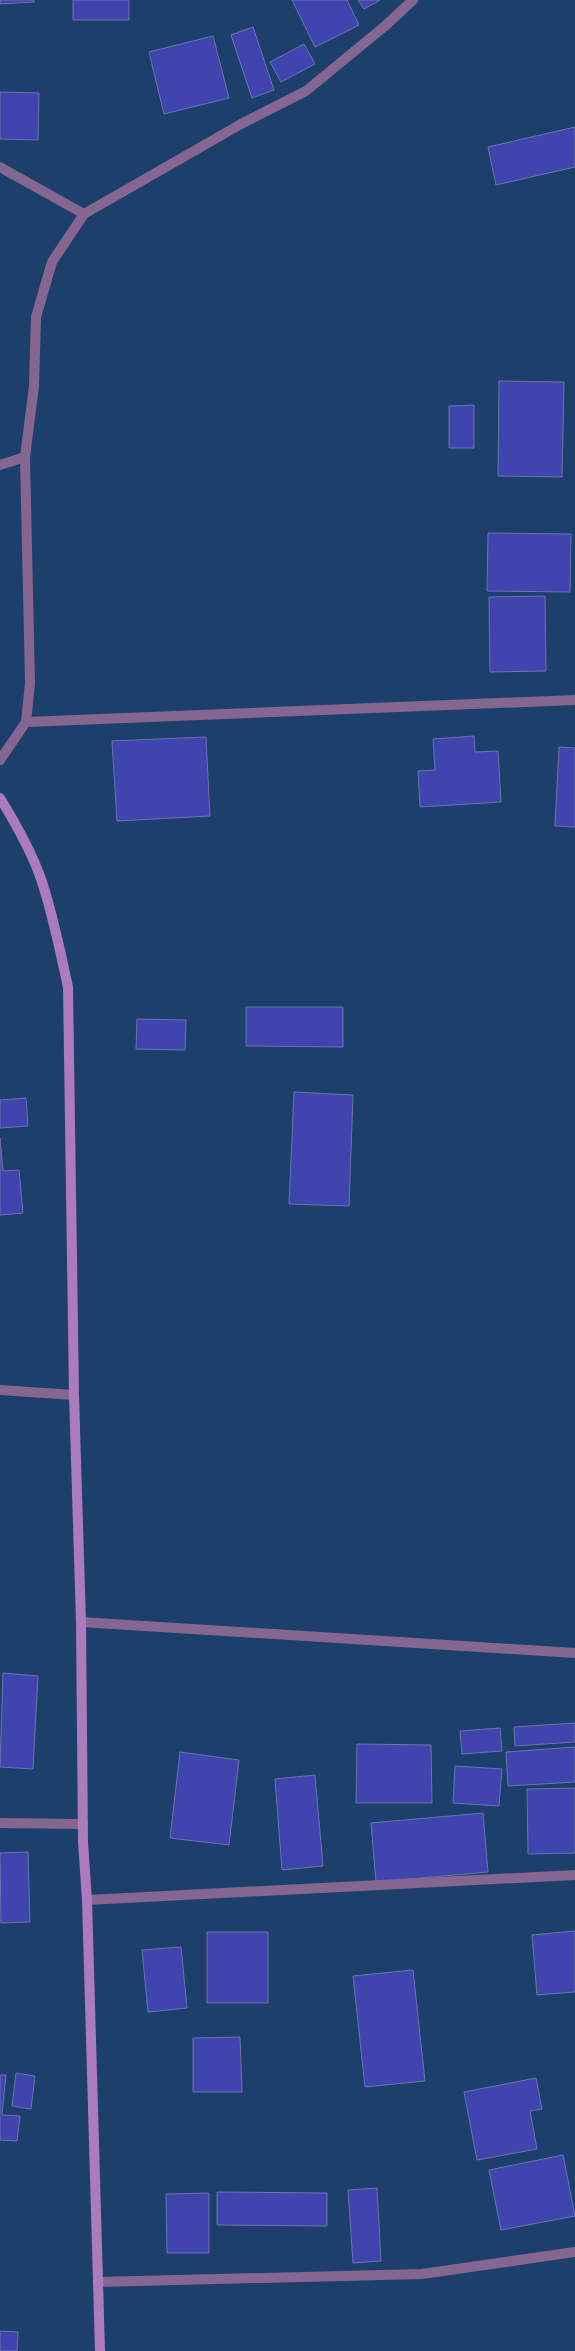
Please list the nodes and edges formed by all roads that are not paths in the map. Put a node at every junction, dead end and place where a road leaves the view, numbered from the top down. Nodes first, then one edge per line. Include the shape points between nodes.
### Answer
1 (413, 0) edge
2 (0, 167) edge
3 (84, 214) junction
4 (25, 456) junction
5 (0, 465) edge
6 (575, 700) edge
7 (26, 722) junction
8 (0, 760) edge
9 (0, 798) edge
10 (0, 1390) edge
11 (74, 1395) junction
12 (81, 1622) junction
13 (575, 1653) edge
14 (0, 1823) edge
15 (83, 1824) junction
16 (575, 1875) edge
17 (87, 1900) junction
18 (575, 2252) edge
19 (98, 2282) junction
20 (100, 2351) edge

1 - 3 street via 306,91 241,124
2 - 3 street
3 - 4 street via 52,262 36,317 34,386
4 - 5 street
4 - 7 street via 30,683
6 - 7 street
7 - 8 street
9 - 11 street via 20,830 41,879 68,987
10 - 11 street
11 - 12 street
12 - 13 street
12 - 15 street
14 - 15 street
15 - 17 street
16 - 17 street
17 - 19 street
18 - 19 street via 422,2274
19 - 20 street

